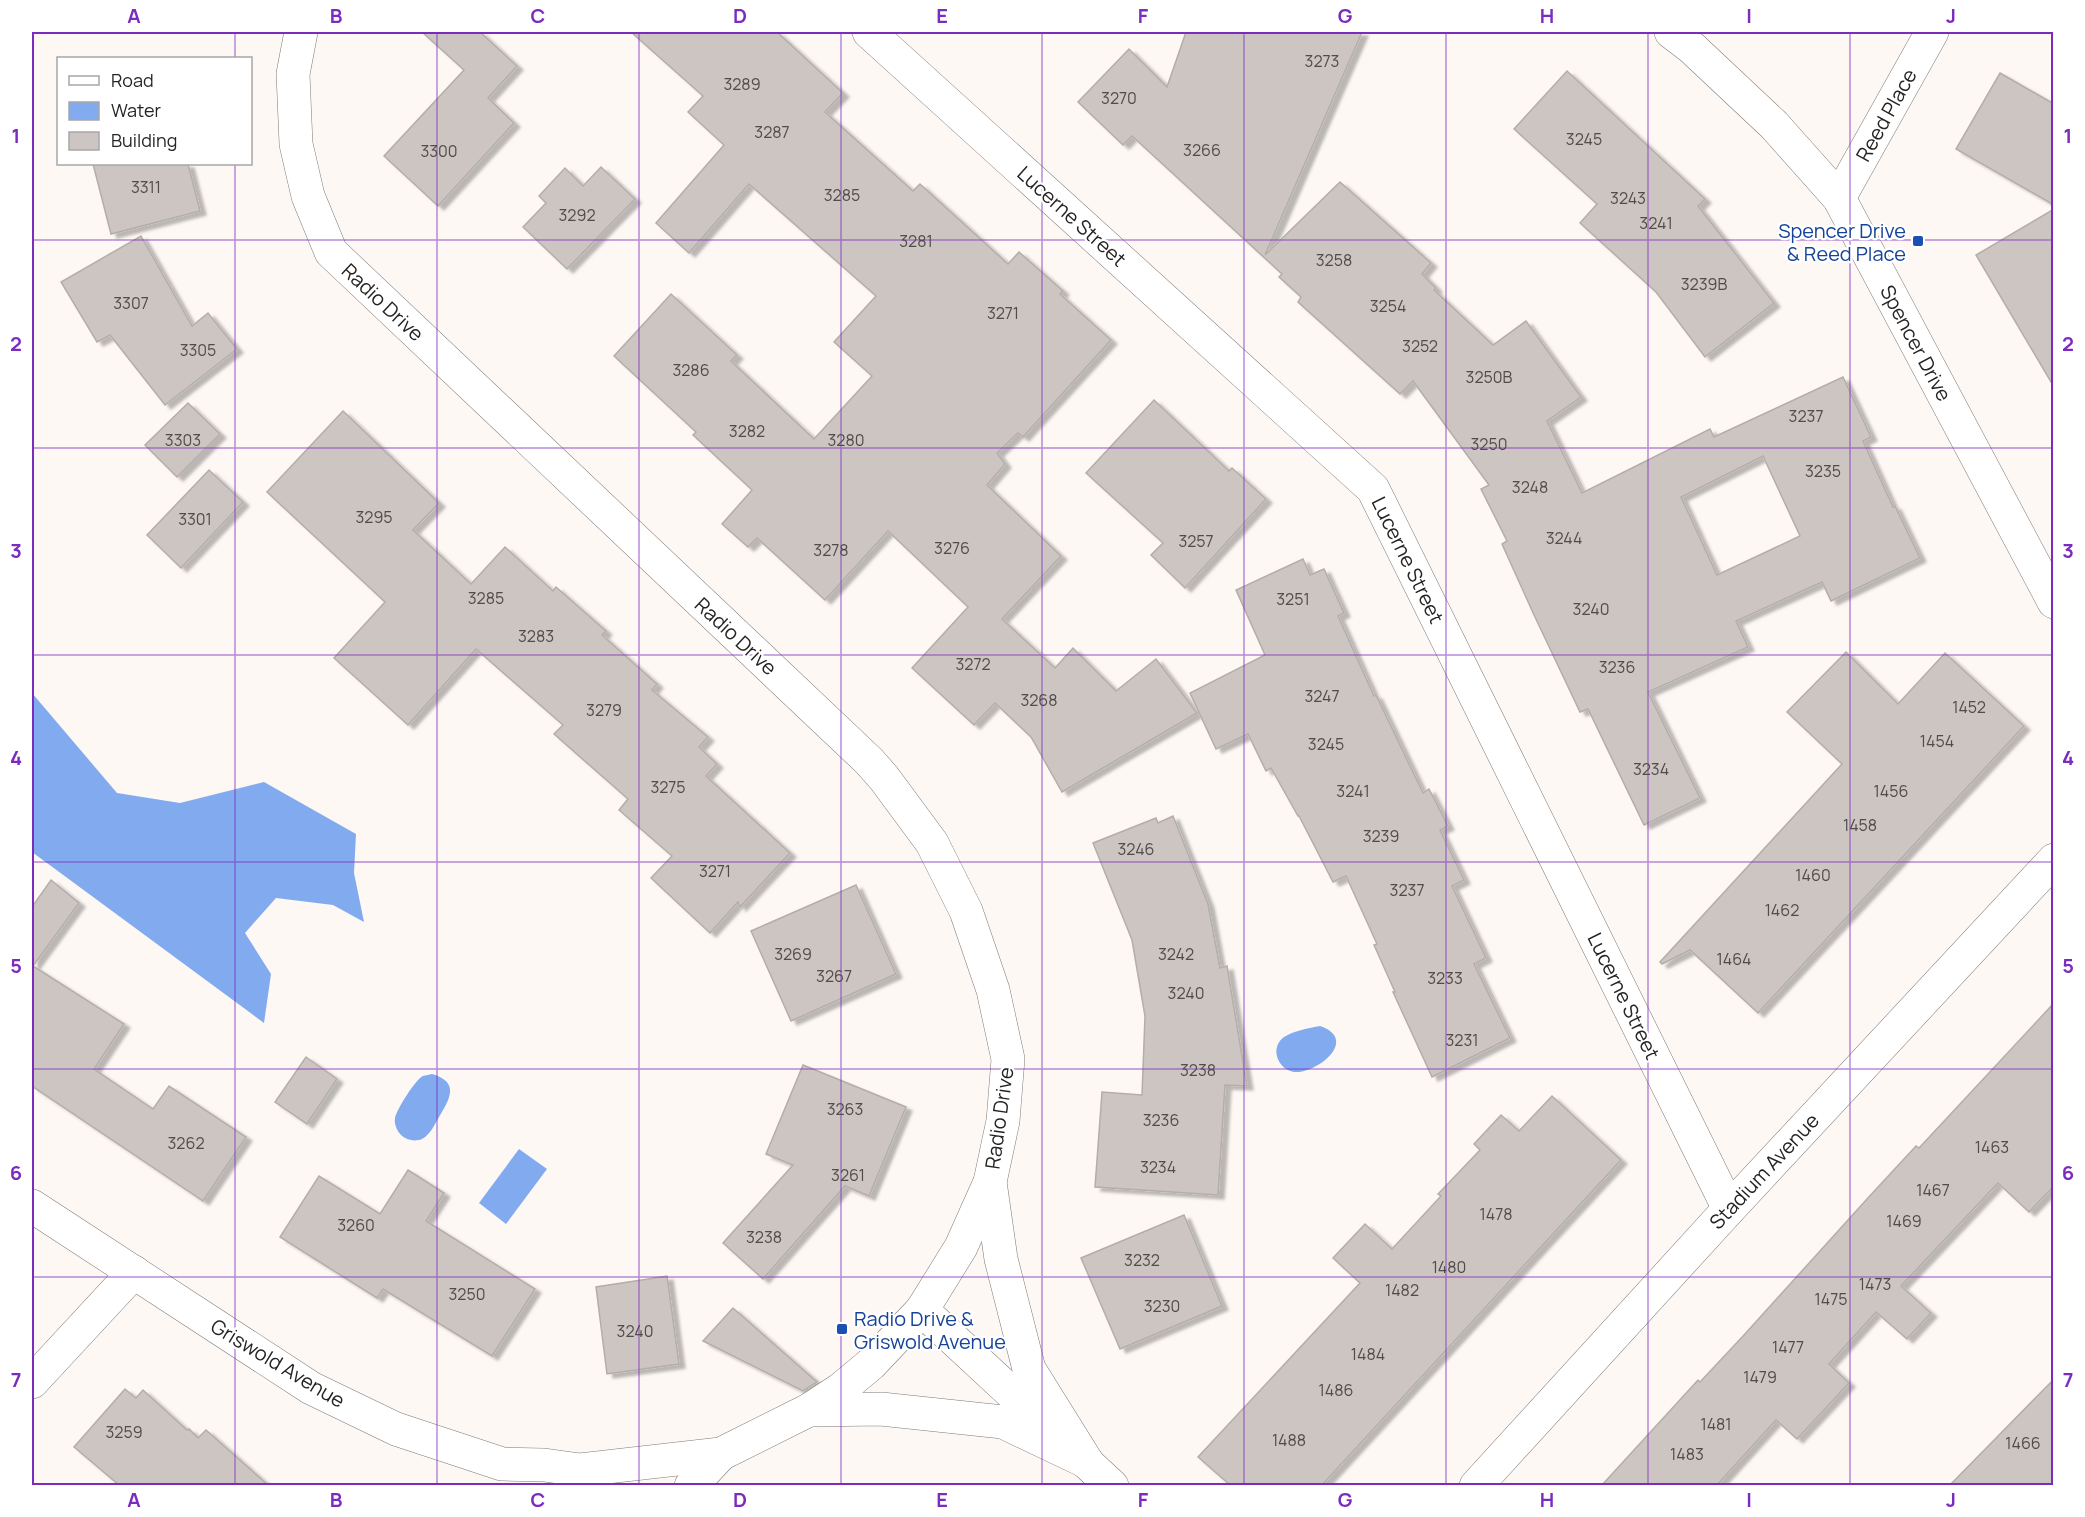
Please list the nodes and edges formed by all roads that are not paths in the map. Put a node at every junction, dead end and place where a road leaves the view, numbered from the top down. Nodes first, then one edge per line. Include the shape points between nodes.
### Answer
1 (301, 32) edge
2 (869, 32) edge
3 (1671, 32) edge
4 (1932, 32) edge
5 (1839, 198) junction
6 (2054, 602) edge
7 (2054, 860) edge
8 (990, 1182) junction
9 (32, 1206) edge
10 (1729, 1209) junction
11 (134, 1272) junction
12 (922, 1310) junction
13 (32, 1382) edge
14 (809, 1410) junction
15 (721, 1454) junction
16 (1087, 1462) junction
17 (691, 1485) edge
18 (1112, 1485) edge
19 (1476, 1485) edge

1 - 8 street, Radio Drive via 293,74 296,144 308,196 331,252 869,761 932,843 966,911 993,990 1008,1059 1002,1121
2 - 10 street, Lucerne Street via 1373,489
3 - 5 street, Spencer Drive via 1774,125
4 - 5 street, Reed Place
5 - 6 street, Spencer Drive
7 - 10 street, Stadium Avenue
8 - 12 street, Radio Drive via 961,1247
8 - 16 street via 1001,1259 1029,1369
9 - 11 street, Griswold Avenue
10 - 19 street, Stadium Avenue
11 - 13 street
11 - 15 street, Griswold Avenue via 311,1388 396,1429 502,1464 580,1470
12 - 14 street, Griswold Avenue via 871,1364
12 - 16 street
14 - 15 street, Griswold Avenue
14 - 16 street via 881,1409 1003,1422
15 - 17 street
16 - 18 street

